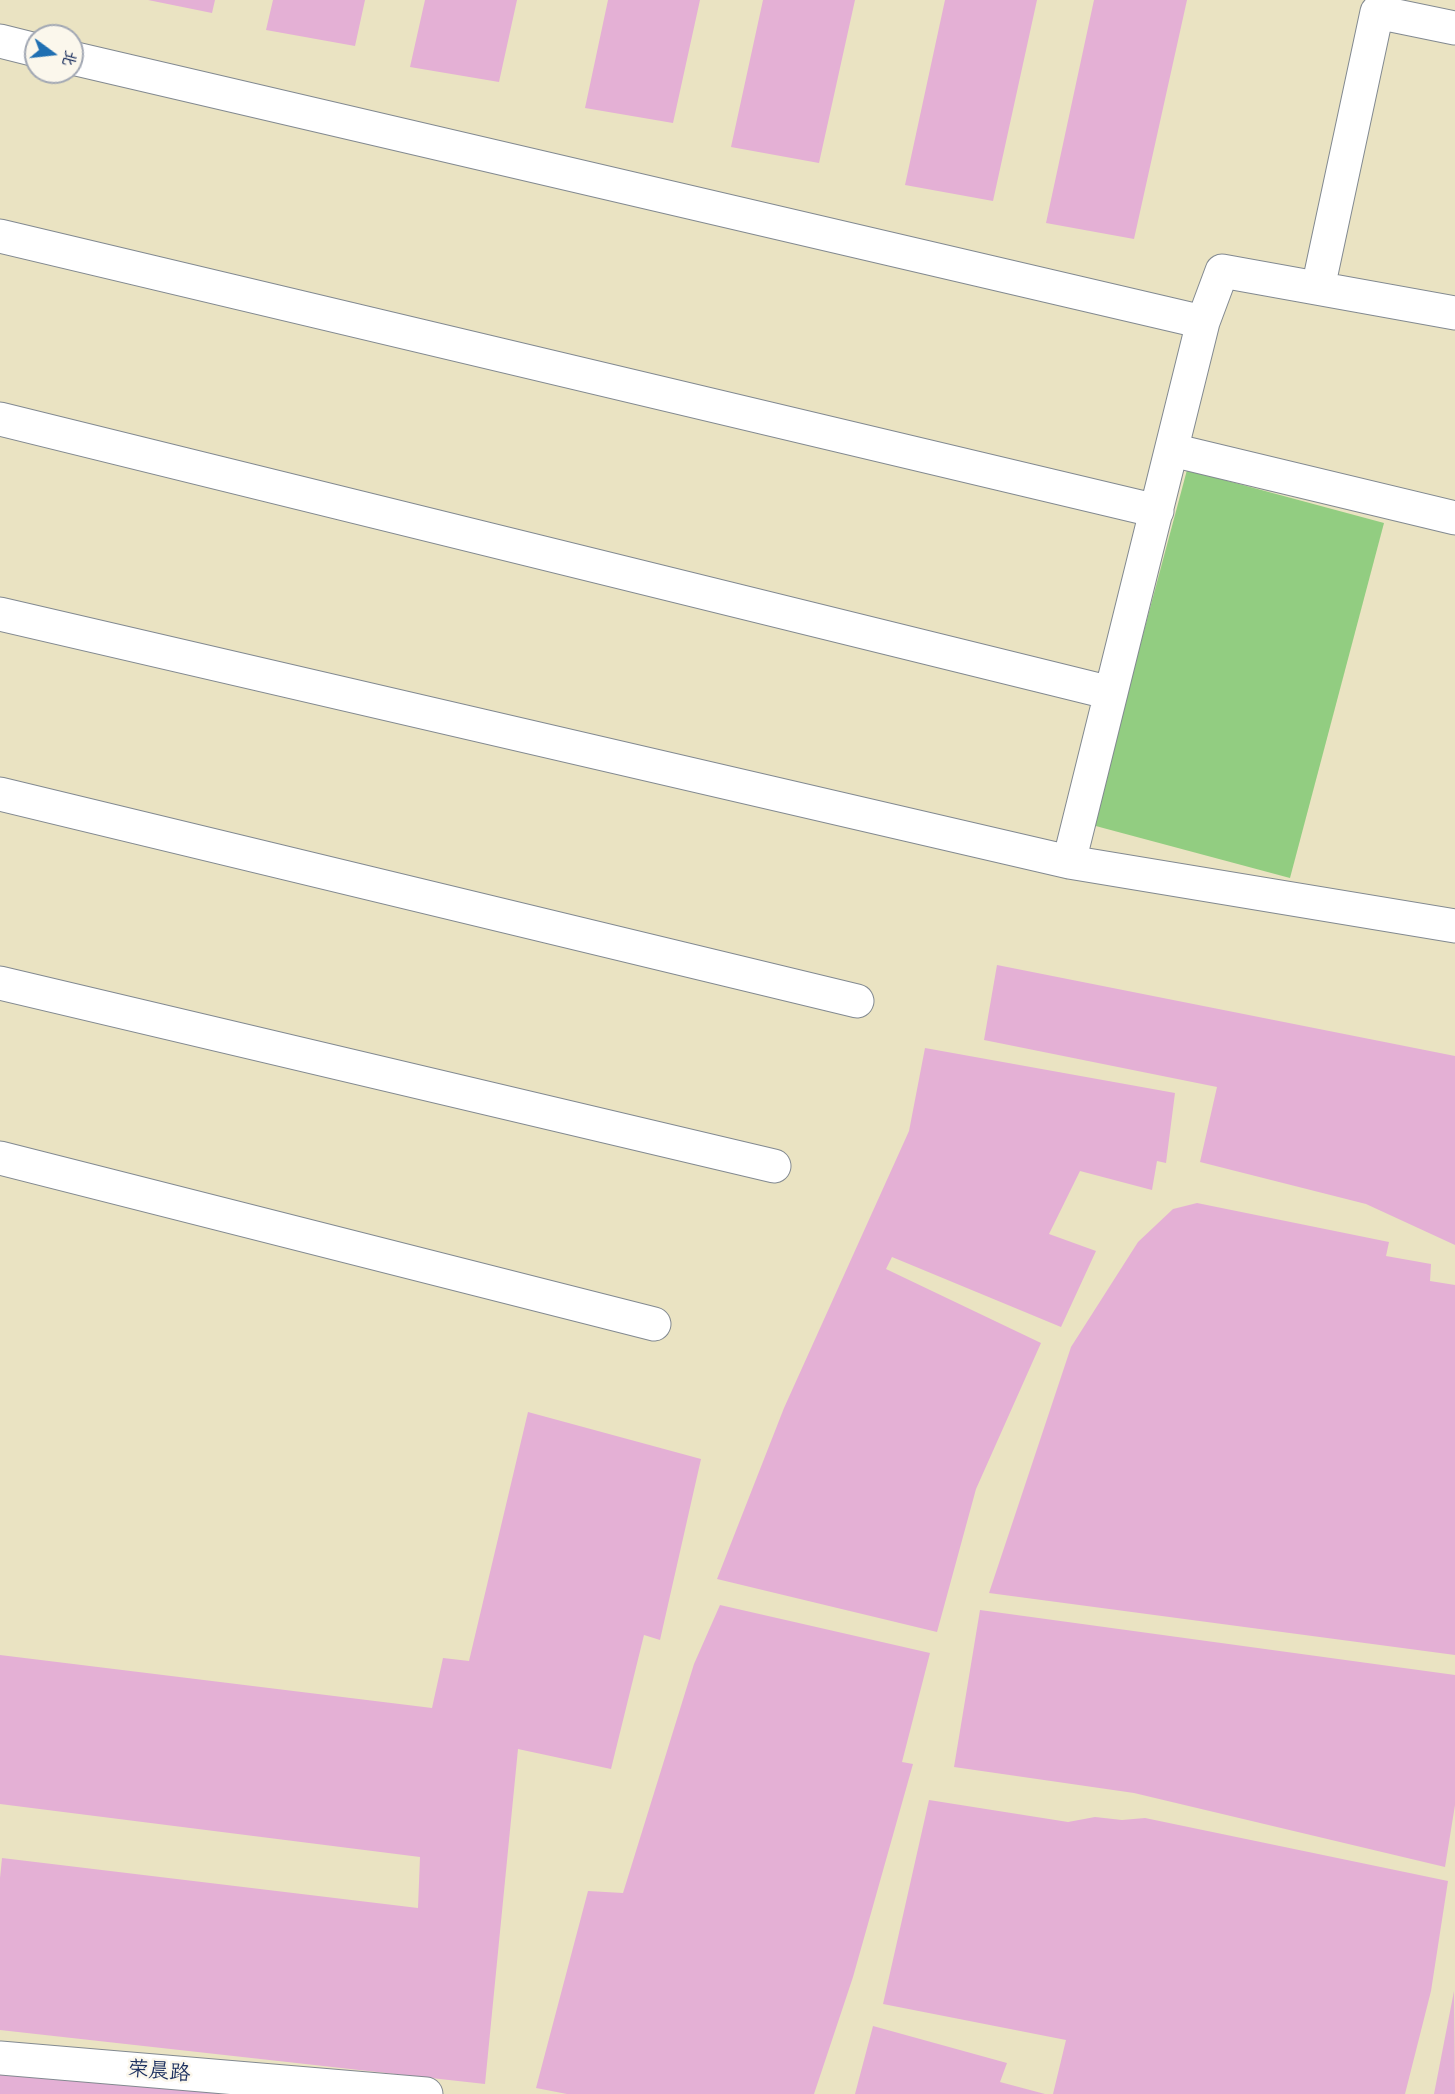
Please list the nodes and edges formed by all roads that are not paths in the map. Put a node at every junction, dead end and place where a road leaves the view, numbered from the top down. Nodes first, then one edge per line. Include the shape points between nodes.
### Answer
1 (1455, 28) edge
2 (0, 41) edge
3 (24, 47) edge
4 (84, 61) edge
5 (0, 236) edge
6 (1318, 288) junction
7 (1455, 313) edge
8 (1203, 322) junction
9 (0, 419) edge
10 (1172, 450) junction
11 (1157, 511) junction
12 (1455, 518) edge
13 (0, 614) edge
14 (1112, 693) junction
15 (0, 794) edge
16 (1069, 862) junction
17 (1455, 927) edge
18 (0, 982) edge
19 (857, 1001) dead end
20 (0, 1158) edge
21 (774, 1166) dead end
22 (654, 1324) dead end
23 (0, 2058) edge
24 (426, 2094) edge

1 - 6 street via 1377,12
2 - 3 street
4 - 8 street
5 - 11 street
6 - 7 street
6 - 8 street via 1222,271
8 - 10 street
9 - 14 street
10 - 11 street
10 - 12 street
11 - 14 street
13 - 16 street
14 - 16 street
15 - 19 street
16 - 17 street
18 - 21 street
20 - 22 street
23 - 24 street, 荣晨路

